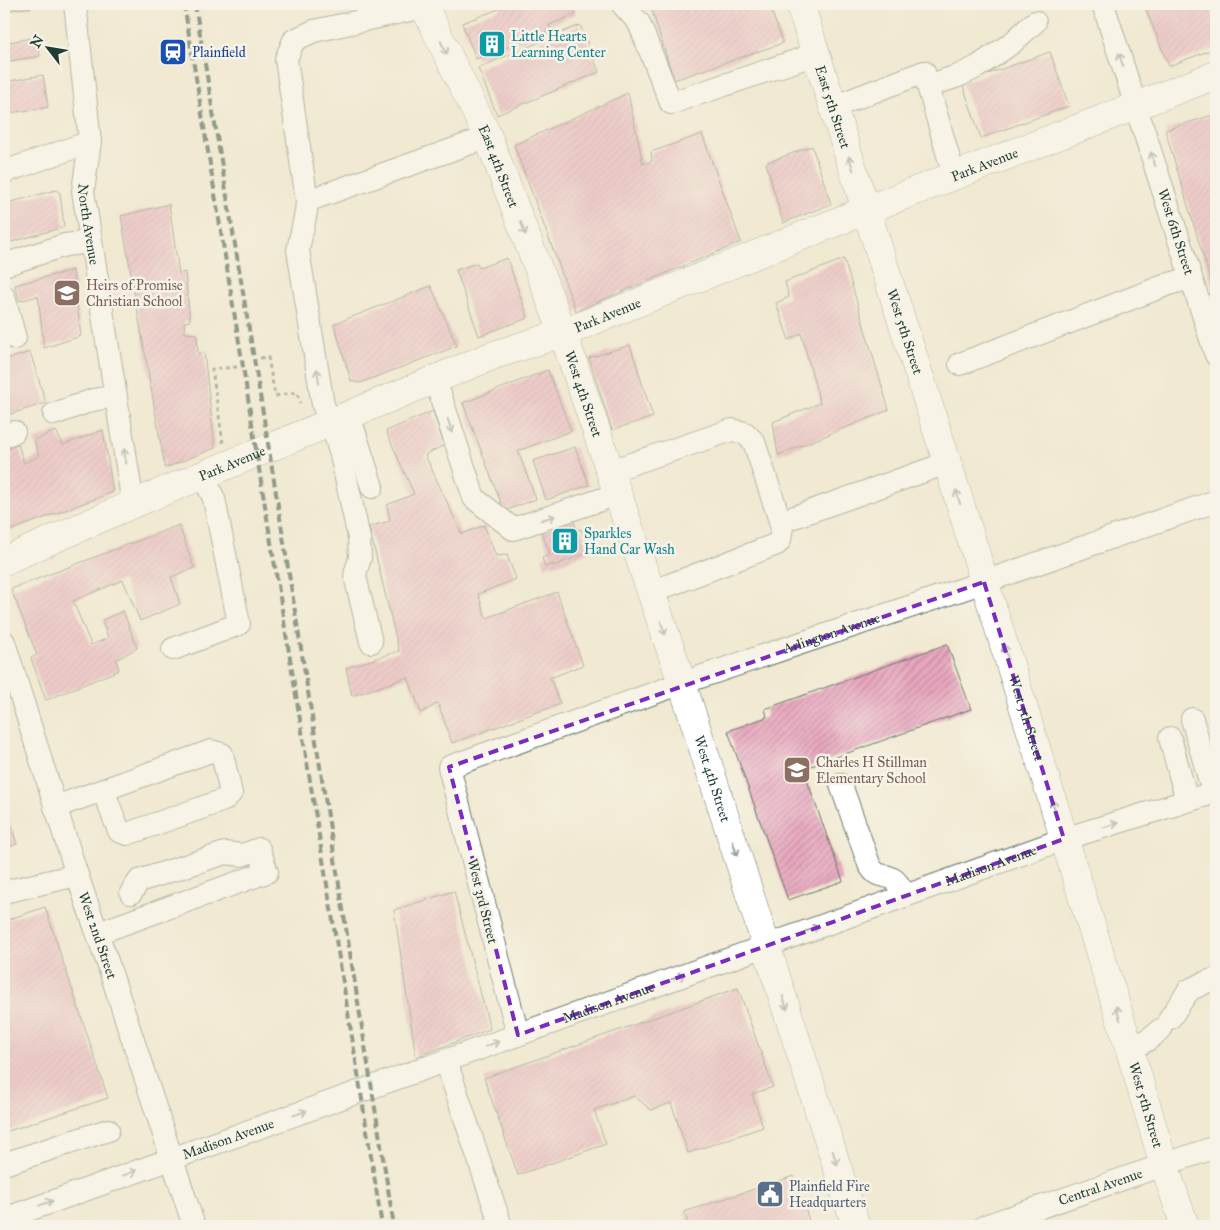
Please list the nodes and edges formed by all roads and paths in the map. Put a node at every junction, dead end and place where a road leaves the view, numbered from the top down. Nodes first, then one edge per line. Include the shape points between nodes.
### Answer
1 (76, 4) edge
2 (622, 4) edge
3 (800, 4) edge
4 (1103, 4) edge
5 (426, 5) edge
6 (1035, 22) dead end
7 (816, 54) junction
8 (1216, 75) edge
9 (928, 86) junction
10 (1136, 106) junction
11 (833, 107) junction
12 (488, 137) junction
13 (90, 142) junction
14 (4, 172) edge
15 (954, 176) junction
16 (307, 201) junction
17 (866, 210) junction
18 (92, 242) junction
19 (4, 265) edge
20 (1191, 278) junction
21 (4, 297) edge
22 (563, 333) junction
23 (14, 338) dead end
24 (1216, 355) edge
25 (260, 358) dead end
26 (960, 364) dead end
27 (237, 367) dead end
28 (435, 379) junction
29 (116, 396) junction
30 (54, 414) dead end
31 (329, 423) junction
32 (947, 463) junction
33 (214, 471) junction
34 (614, 483) junction
35 (372, 487) dead end
36 (1216, 501) edge
37 (133, 504) junction
38 (780, 522) junction
39 (4, 561) edge
40 (984, 582) junction
41 (651, 592) junction
42 (4, 642) edge
43 (371, 642) dead end
44 (173, 649) dead end
45 (682, 683) junction
46 (1192, 719) dead end
47 (1170, 738) dead end
48 (449, 767) joint
49 (840, 785) dead end
50 (103, 790) junction
51 (1215, 792) edge
52 (1187, 800) junction
53 (55, 807) junction
54 (1064, 839) junction
55 (76, 875) junction
56 (4, 892) edge
57 (905, 896) junction
58 (141, 918) junction
59 (98, 933) junction
60 (766, 946) junction
61 (1216, 980) edge
62 (518, 1035) junction
63 (1130, 1050) junction
64 (446, 1061) junction
65 (108, 1130) dead end
66 (1216, 1147) edge
67 (172, 1159) junction
68 (4, 1164) edge
69 (1164, 1165) junction
70 (4, 1219) edge
71 (194, 1226) edge
72 (501, 1226) edge
73 (856, 1226) edge
74 (986, 1226) edge
75 (1184, 1226) edge

1 - 13 street, North Avenue
2 - 7 street via 639,23 671,103
3 - 7 main road, East 5th Street
10 -> 4 street, West 6th Street
5 -> 12 main road, East 4th Street
5 - 16 street via 314,31 294,40 286,59
6 - 9 street via 977,67
7 - 11 main road, East 5th Street
8 - 10 main road, Park Avenue
9 - 11 street via 924,72
9 - 15 street
10 - 15 main road, Park Avenue
20 -> 10 street, West 6th Street
17 -> 11 main road, East 5th Street
12 - 16 street
12 -> 22 main road, East 4th Street
13 - 14 street
13 - 18 street, North Avenue via 84,191
15 - 17 main road, Park Avenue
31 -> 16 street via 323,405 298,250
17 - 22 main road, Park Avenue
17 - 32 main road, West 5th Street
18 - 19 street via 65,245
18 - 29 street, North Avenue
20 - 24 street, West 6th Street
20 - 26 street
21 - 23 street
22 - 28 main road, Park Avenue via 494,355
22 - 34 main road, West 4th Street
25 - 31 path via 268,357 275,396 297,392
27 - 33 path via 212,369
28 - 31 main road, Park Avenue
28 -> 34 street via 474,498 513,529
29 - 30 street via 93,400
37 -> 29 street, North Avenue
31 - 33 main road, Park Avenue
31 - 35 street
31 - 43 street via 341,455 359,538 360,558 356,576
32 - 38 street
40 -> 32 main road, West 5th Street
33 - 37 main road, Park Avenue
33 - 44 street via 214,499 239,624
34 - 38 street via 732,430 738,431 754,442
34 - 41 main road, West 4th Street
36 - 40 street, Arlington Avenue
37 - 39 main road, Park Avenue
38 - 41 street via 778,544
40 - 45 street, Arlington Avenue
54 -> 40 main road, West 5th Street
41 -> 45 main road, West 4th Street
42 - 53 street, West 2nd Street
45 - 48 street, Arlington Avenue
45 -> 60 main road, West 4th Street
46 - 51 street
47 - 52 street
48 - 62 street, West 3rd Street
49 - 57 street via 872,871 894,880
50 - 50 street via 119,831 127,834 224,800 231,793 222,754 211,752
50 - 53 street
51 - 52 street, Madison Avenue
54 -> 52 street, Madison Avenue
53 - 55 street, West 2nd Street
54 - 57 street, Madison Avenue
63 -> 54 main road, West 5th Street
55 - 56 street
55 - 59 street, West 2nd Street
60 -> 57 street, Madison Avenue
58 - 58 street via 267,872 259,849 242,855 231,866 144,894 131,893
58 - 59 street
59 - 67 street, West 2nd Street
62 -> 60 street, Madison Avenue
60 -> 73 main road, West 4th Street
61 - 63 street via 1188,990 1165,1024
64 -> 62 street, Madison Avenue
63 - 69 main road, West 5th Street
67 -> 64 street, Madison Avenue
64 - 72 street
65 - 68 street
66 - 69 street, Central Avenue
70 -> 67 street, Madison Avenue
67 - 71 street, West 2nd Street
69 - 74 street, Central Avenue
69 - 75 main road, West 5th Street

